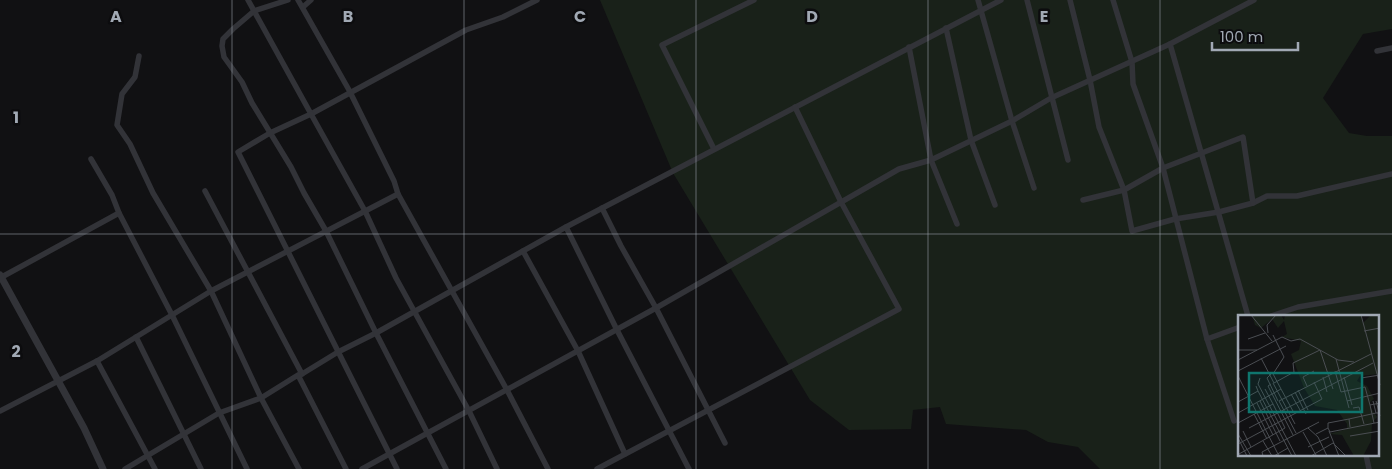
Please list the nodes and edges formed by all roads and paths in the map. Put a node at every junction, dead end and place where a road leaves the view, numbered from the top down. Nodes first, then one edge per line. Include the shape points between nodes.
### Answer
1 (248, 0) edge
2 (288, 0) edge
3 (298, 0) edge
4 (311, 0) edge
5 (537, 0) edge
6 (754, 0) edge
7 (978, 0) edge
8 (1001, 0) edge
9 (1027, 0) edge
10 (1070, 0) edge
11 (1113, 0) edge
12 (1254, 0) edge
13 (302, 7) junction
14 (254, 11) junction
15 (981, 11) junction
16 (946, 28) junction
17 (1170, 44) junction
18 (909, 48) junction
19 (1392, 48) edge
20 (1377, 51) dead end
21 (139, 56) dead end
22 (1132, 62) junction
23 (1090, 80) junction
24 (351, 94) junction
25 (1051, 98) junction
26 (795, 107) junction
27 (311, 114) junction
28 (1012, 121) junction
29 (270, 134) junction
30 (971, 140) junction
31 (714, 149) junction
32 (1200, 153) junction
33 (91, 159) dead end
34 (932, 160) junction
35 (1068, 160) dead end
36 (1163, 168) junction
37 (1392, 174) edge
38 (1034, 188) dead end
39 (1124, 190) junction
40 (204, 191) dead end
41 (398, 194) junction
42 (1083, 200) dead end
43 (841, 202) junction
44 (1253, 203) junction
45 (996, 205) dead end
46 (602, 208) junction
47 (365, 211) junction
48 (1220, 212) junction
49 (119, 214) junction
50 (1175, 219) junction
51 (957, 224) dead end
52 (566, 227) junction
53 (326, 231) junction
54 (288, 251) junction
55 (523, 251) junction
56 (248, 271) junction
57 (0, 277) edge
58 (452, 290) junction
59 (210, 291) junction
60 (1392, 291) edge
61 (656, 308) junction
62 (415, 311) junction
63 (172, 315) junction
64 (1248, 315) edge
65 (1274, 315) edge
66 (1238, 328) edge
67 (616, 330) junction
68 (376, 333) junction
69 (136, 337) junction
70 (1207, 339) junction
71 (578, 351) junction
72 (338, 352) junction
73 (97, 361) junction
74 (301, 375) junction
75 (57, 380) junction
76 (507, 390) junction
77 (261, 398) junction
78 (708, 410) junction
79 (0, 411) edge
80 (469, 411) junction
81 (219, 413) junction
82 (1234, 421) dead end
83 (669, 430) junction
84 (184, 434) junction
85 (427, 434) junction
86 (725, 443) dead end
87 (389, 454) junction
88 (625, 454) junction
89 (149, 456) junction
90 (1366, 456) edge
91 (103, 469) edge
92 (125, 469) edge
93 (155, 469) edge
94 (201, 469) edge
95 (248, 469) edge
96 (298, 469) edge
97 (346, 469) edge
98 (362, 469) edge
99 (397, 469) edge
100 (446, 469) edge
101 (497, 469) edge
102 (548, 469) edge
103 (597, 469) edge
104 (689, 469) edge
105 (1369, 469) edge

1 - 14 street
2 - 14 street
3 - 13 street
4 - 13 street
5 - 24 street via 504,17 466,30
6 - 31 street via 662,45
7 - 15 street
8 - 15 street
9 - 25 street
10 - 23 street
11 - 22 street
12 - 17 street
13 - 24 street
14 - 27 street
14 - 29 street via 223,39 222,46 224,57 242,82
15 - 16 street
15 - 28 street
16 - 18 street
16 - 30 street
17 - 22 street
17 - 32 street
18 - 26 street
18 - 34 street
19 - 20 street
21 - 59 street via 135,77 122,94 117,125
22 - 23 street
22 - 36 street via 1133,84
23 - 25 street
23 - 39 street via 1099,127
24 - 27 street
24 - 41 street
25 - 28 street
25 - 35 street
26 - 31 street
26 - 43 street
27 - 29 street
27 - 47 street
28 - 30 street
28 - 38 street
29 - 53 street
29 - 54 street via 238,152
30 - 34 street
30 - 45 street
31 - 46 street
32 - 36 street
32 - 44 street via 1243,136
32 - 48 street
33 - 49 street
34 - 43 street via 899,169
34 - 51 street
36 - 39 street
36 - 50 street
37 - 44 street via 1298,196 1267,196
39 - 42 street
39 - 50 street via 1132,231
40 - 56 street
41 - 47 street
41 - 58 street
43 - 61 street
43 - 78 street via 899,309
44 - 48 street
46 - 52 street
46 - 61 street
47 - 53 street
47 - 62 street
48 - 50 street
48 - 64 street
49 - 57 street
49 - 63 street
50 - 70 street
52 - 55 street
52 - 67 street
53 - 54 street
53 - 68 street
54 - 56 street
54 - 72 street
55 - 58 street
55 - 71 street
56 - 59 street
56 - 74 street
57 - 75 street
58 - 62 street
58 - 76 street
59 - 63 street
59 - 77 street
60 - 65 street via 1298,307
61 - 67 street
61 - 78 street
62 - 68 street
62 - 80 street
63 - 69 street
63 - 81 street
66 - 70 street
67 - 71 street
67 - 83 street
68 - 72 street
68 - 85 street
69 - 73 street
69 - 84 street
70 - 82 street
71 - 76 street
71 - 88 street
72 - 74 street
72 - 87 street
73 - 75 street
73 - 89 street
74 - 77 street via 294,376
74 - 97 street
75 - 79 street
75 - 91 street
76 - 80 street
76 - 102 street
77 - 81 street
77 - 96 street
78 - 83 street
78 - 86 street
80 - 85 street
80 - 101 street
81 - 84 street
81 - 95 street
83 - 88 street
83 - 104 street
84 - 89 street
84 - 94 street
85 - 87 street
85 - 100 street
87 - 98 street
87 - 99 street
88 - 103 street
89 - 92 street
89 - 93 street
90 - 105 street

